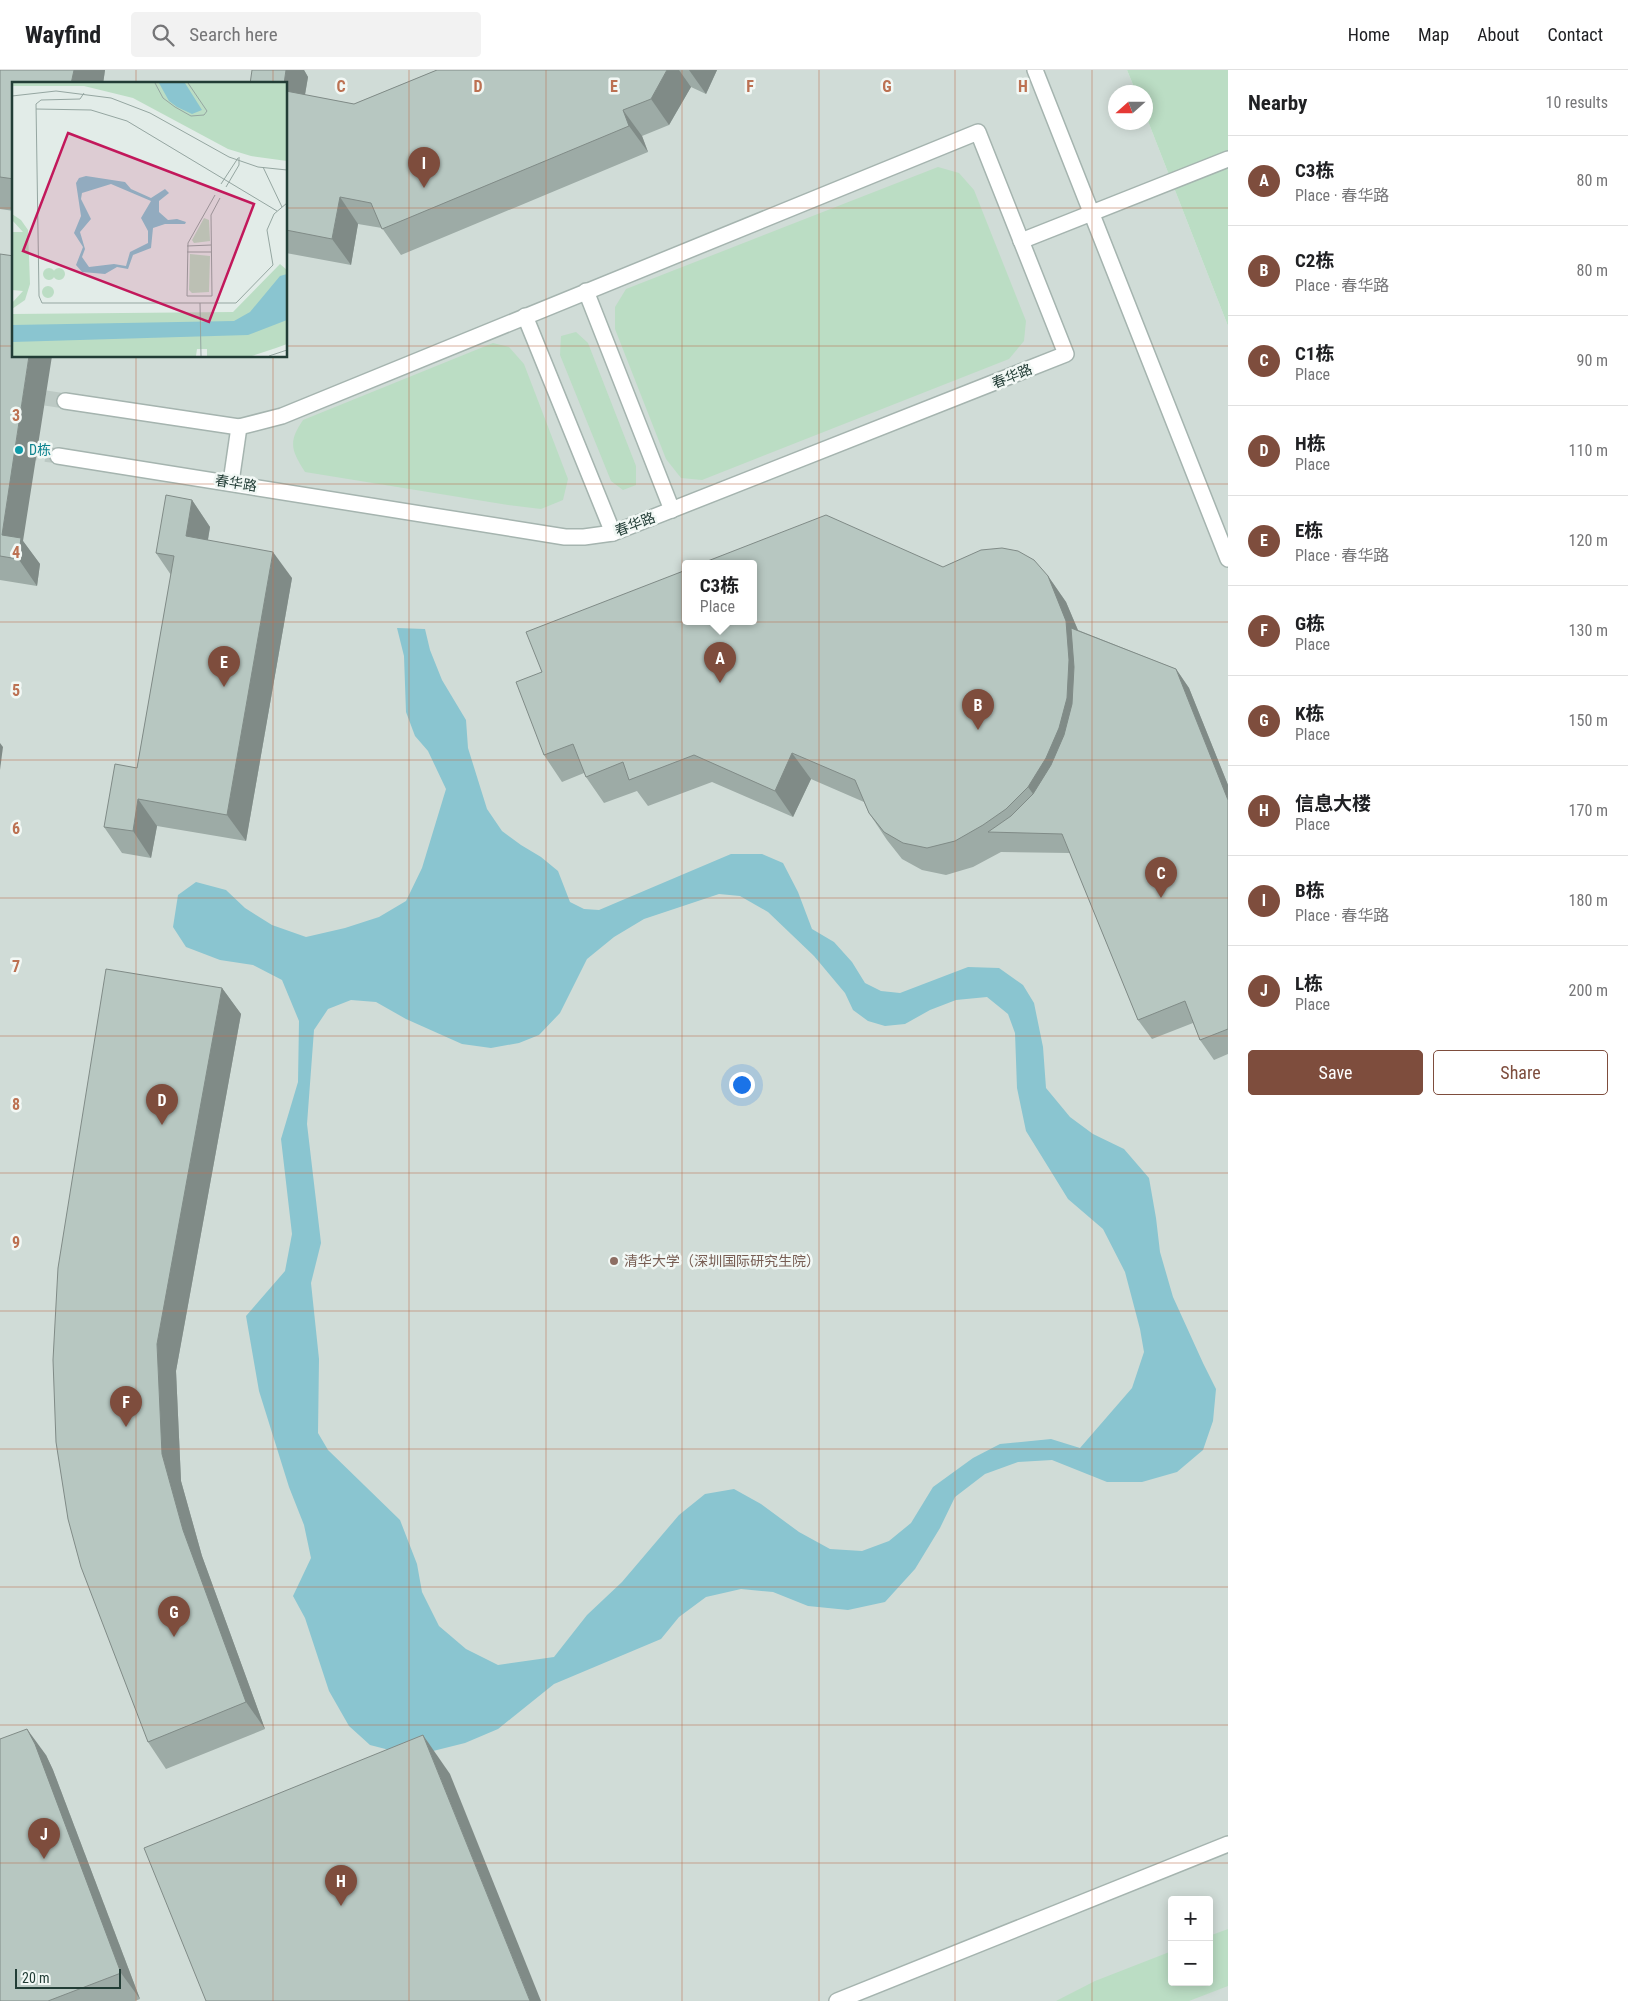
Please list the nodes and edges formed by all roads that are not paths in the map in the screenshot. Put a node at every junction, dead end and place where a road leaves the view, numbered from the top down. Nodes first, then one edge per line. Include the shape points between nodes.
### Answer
1 (1035, 70) edge
2 (1228, 159) edge
3 (1091, 213) junction
4 (1021, 241) junction
5 (586, 291) junction
6 (525, 316) junction
7 (65, 401) tunnel mouth
8 (239, 427) junction
9 (58, 456) tunnel mouth
10 (230, 482) junction
11 (672, 510) junction
12 (613, 533) junction
13 (1228, 559) edge
14 (1228, 1844) edge
15 (837, 2001) edge

1 - 3 street
2 - 3 street
3 - 4 street
3 - 13 street
4 - 5 street, 春华路 via 978,132
4 - 11 street, 春华路 via 1066,354
5 - 6 street, 春华路
5 - 11 street
6 - 8 street, 春华路 via 282,416
6 - 12 street
7 - 8 street, 春华路
8 - 10 street
9 - 10 street, 春华路
10 - 12 street, 春华路 via 565,537
11 - 12 street, 春华路
14 - 15 street

